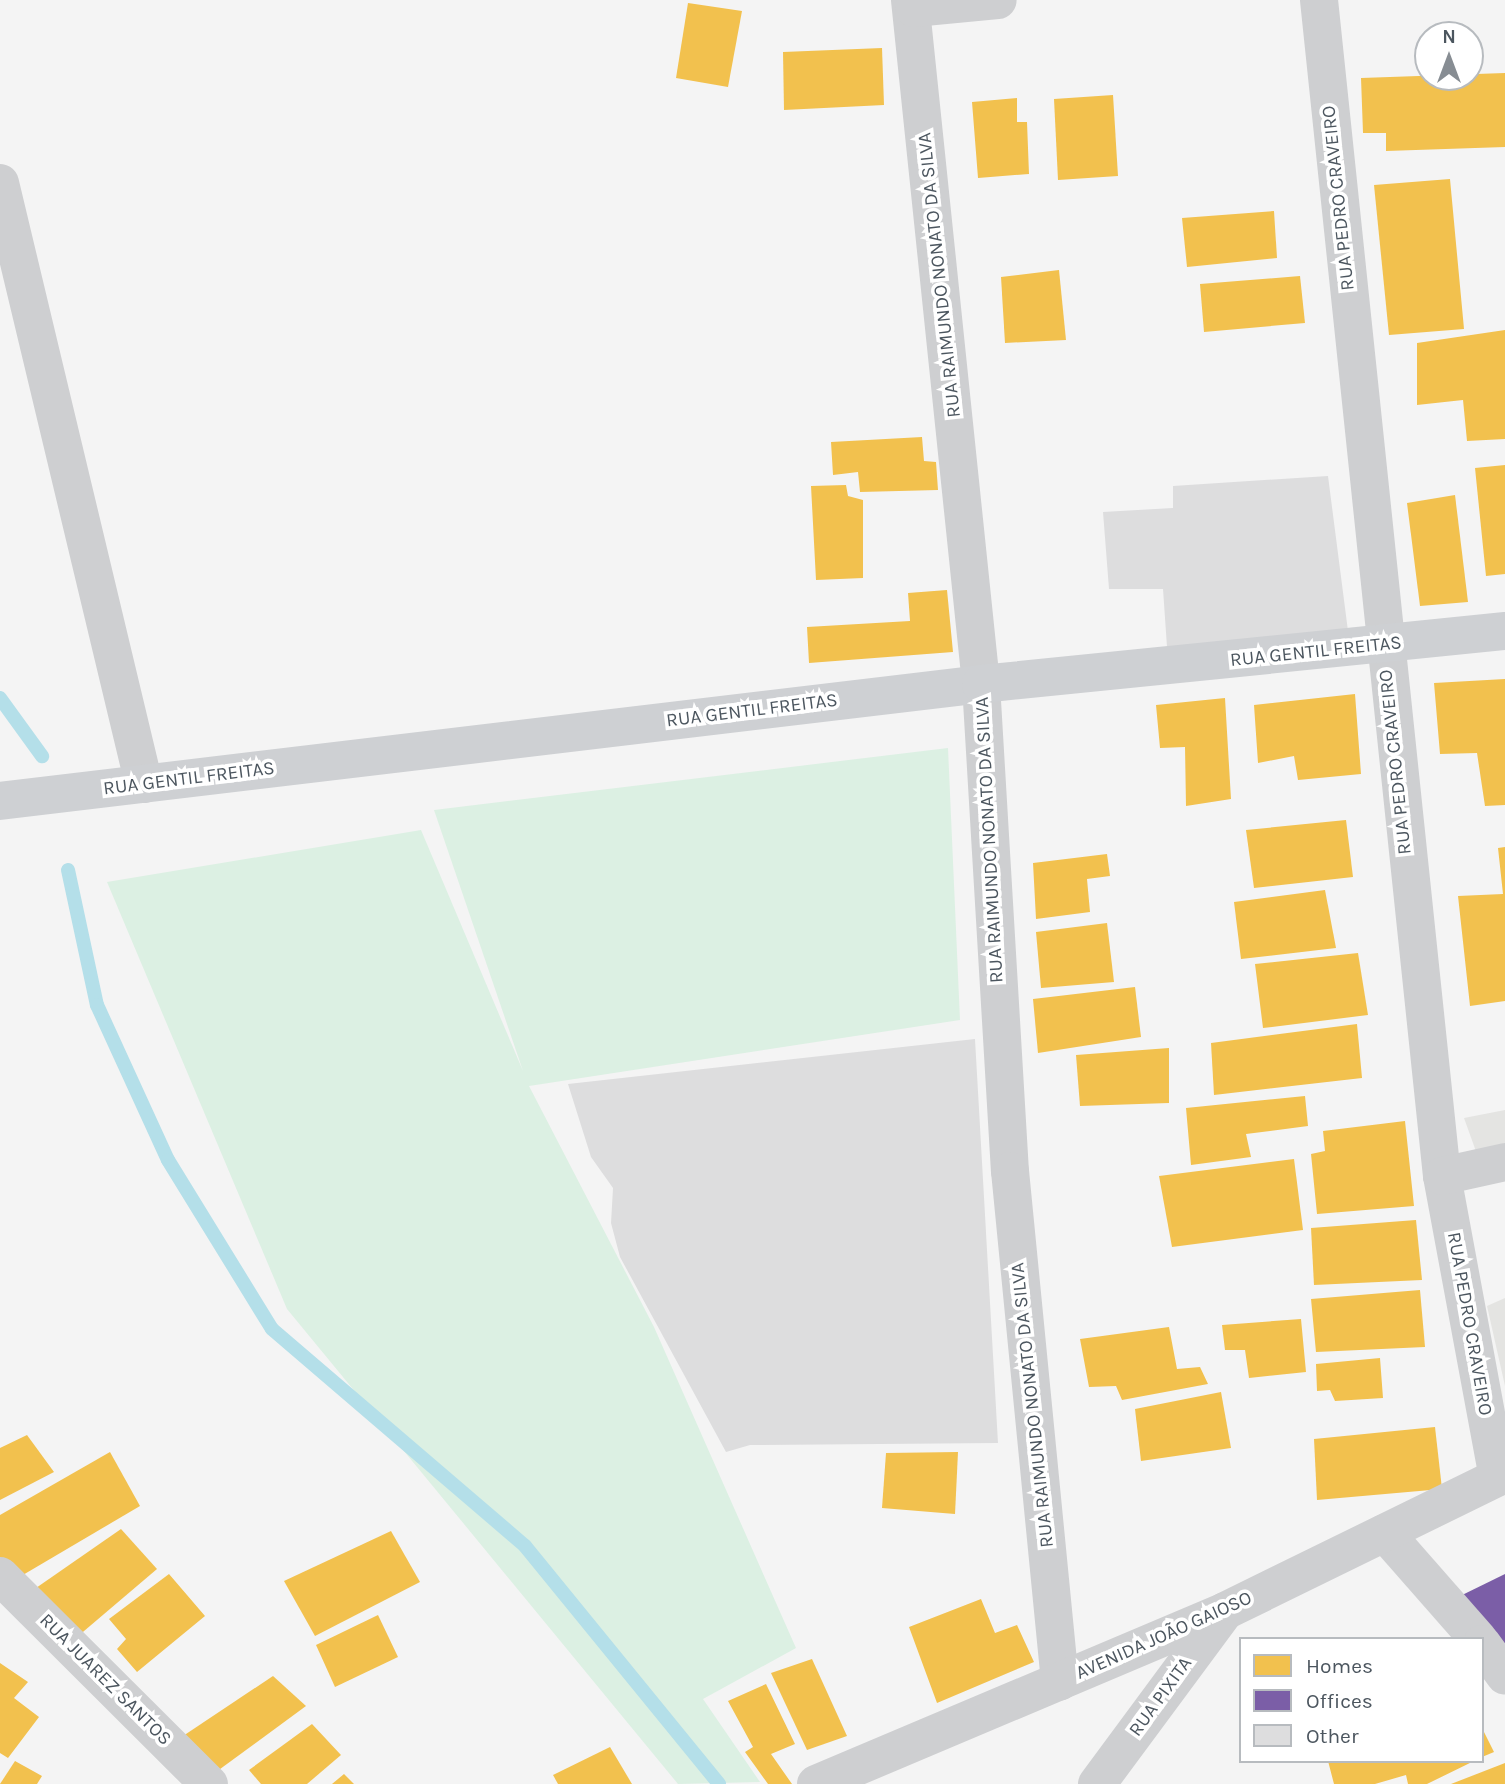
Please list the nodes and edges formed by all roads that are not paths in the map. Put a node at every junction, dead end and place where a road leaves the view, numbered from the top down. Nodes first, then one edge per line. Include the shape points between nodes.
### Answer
1 (998, 0) edge
2 (1319, 0) edge
3 (912, 4) edge
4 (0, 183) edge
5 (1505, 631) edge
6 (1383, 646) junction
7 (981, 684) junction
8 (144, 784) junction
9 (0, 801) edge
10 (1505, 1162) edge
11 (1442, 1176) junction
12 (1501, 1476) edge
13 (1385, 1533) junction
14 (0, 1576) edge
15 (1225, 1611) junction
16 (1476, 1637) edge
17 (1484, 1647) edge
18 (1505, 1676) edge
19 (1060, 1682) junction
20 (209, 1784) edge
21 (816, 1784) edge
22 (1097, 1784) edge

1 - 3 street
2 - 6 street, RUA PEDRO CRAVEIRO
3 - 7 street, RUA RAIMUNDO NONATO DA SILVA
4 - 8 street
5 - 6 main road, RUA GENTIL FREITAS
6 - 7 main road, RUA GENTIL FREITAS
6 - 11 street, RUA PEDRO CRAVEIRO
7 - 8 main road, RUA GENTIL FREITAS
7 - 19 street, RUA RAIMUNDO NONATO DA SILVA via 1010,1171
8 - 9 main road, RUA GENTIL FREITAS
10 - 11 street
11 - 12 street, RUA PEDRO CRAVEIRO
12 - 13 street, AVENIDA JOÃO GAIOSO
13 - 15 street, AVENIDA JOÃO GAIOSO
13 - 16 street
14 - 20 street, RUA JUAREZ SANTOS
15 - 19 street, AVENIDA JOÃO GAIOSO
15 - 22 street, RUA PIXITA
17 - 18 street
19 - 21 street, AVENIDA JOÃO GAIOSO

